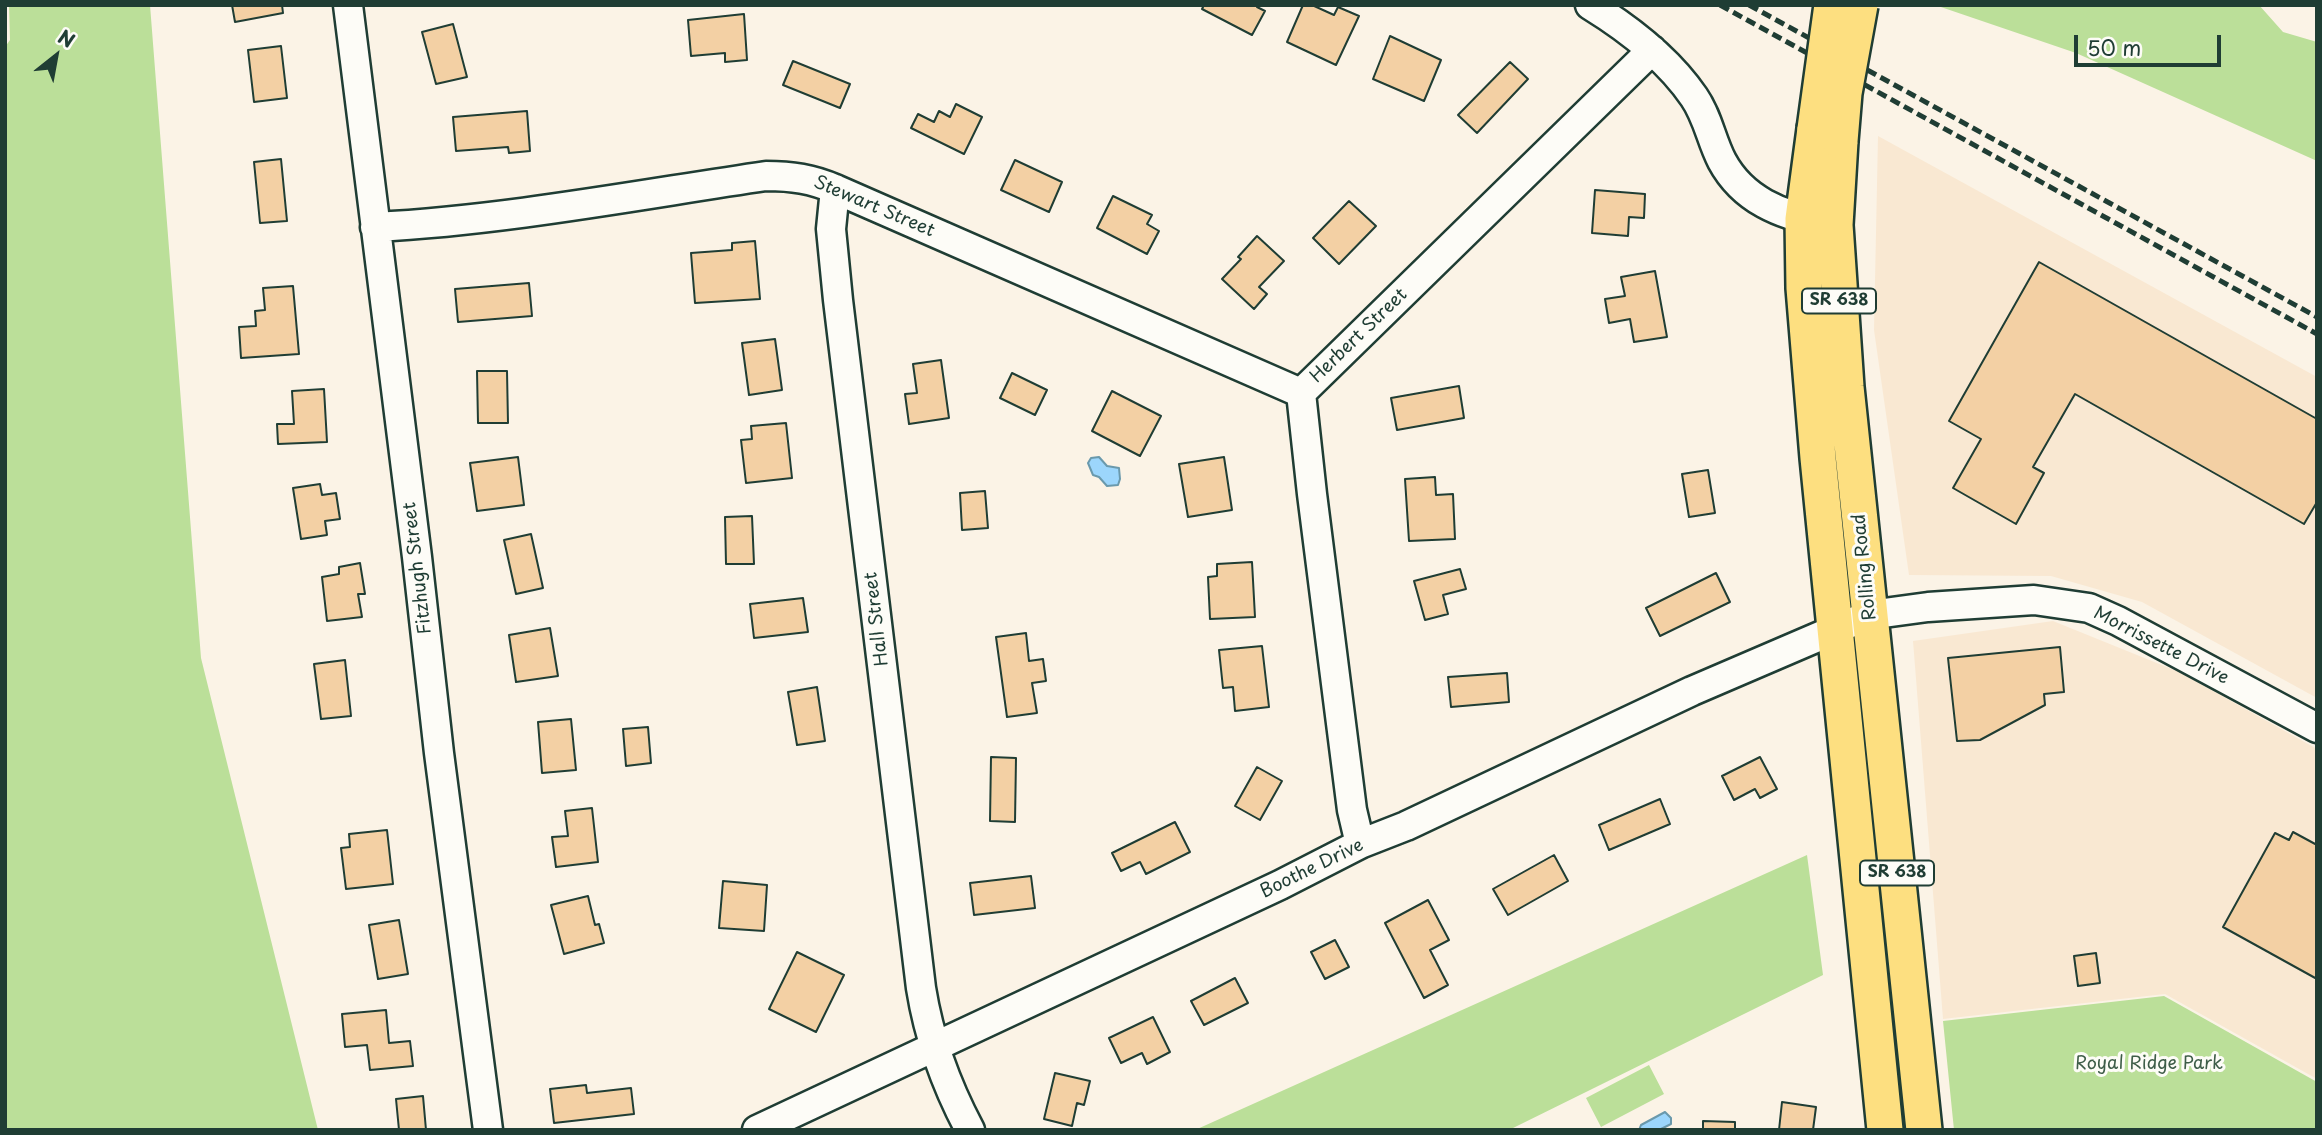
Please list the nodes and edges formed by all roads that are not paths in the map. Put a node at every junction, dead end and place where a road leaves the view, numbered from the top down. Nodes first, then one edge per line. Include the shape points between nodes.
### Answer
1 (348, 5) edge
2 (1590, 5) edge
3 (1832, 5) edge
4 (1860, 5) edge
5 (1652, 50) junction
6 (1828, 135) junction
7 (835, 189) junction
8 (1819, 222) junction
9 (375, 227) junction
10 (1301, 393) junction
11 (1869, 615) junction
12 (1836, 629) junction
13 (2317, 728) edge
14 (1360, 844) junction
15 (935, 1047) junction
16 (488, 1130) edge
17 (757, 1130) edge
18 (970, 1130) edge
19 (1885, 1130) edge
20 (1924, 1130) edge

1 - 9 street, Fitzhugh Street
2 - 5 street
3 - 6 main road, Rolling Road / SR 638, bridge
4 - 6 main road, Rolling Road / SR 638, bridge via 1844,93
5 - 8 street via 1695,98 1721,160 1738,185 1769,207
5 - 10 street, Herbert Street
6 - 8 main road, Rolling Road / SR 638
7 - 9 street, Stewart Street via 817,181 766,176 492,216
7 - 10 street, Stewart Street
7 - 15 street, Hall Street via 831,229 838,300 921,988
8 - 11 main road, Rolling Road / SR 638 via 1846,387
8 - 12 main road, Rolling Road / SR 638 via 1804,288
9 - 16 street, Fitzhugh Street
10 - 14 street, Herbert Street via 1352,810
11 - 12 street, Boothe Drive
11 - 13 street, Morrissette Drive via 2014,600 2089,608
11 - 20 main road, Rolling Road / SR 638
12 - 14 street, Boothe Drive
12 - 19 main road, Rolling Road / SR 638
14 - 15 street, Boothe Drive
15 - 17 street, Boothe Drive
15 - 18 street, Hall Street via 944,1078

